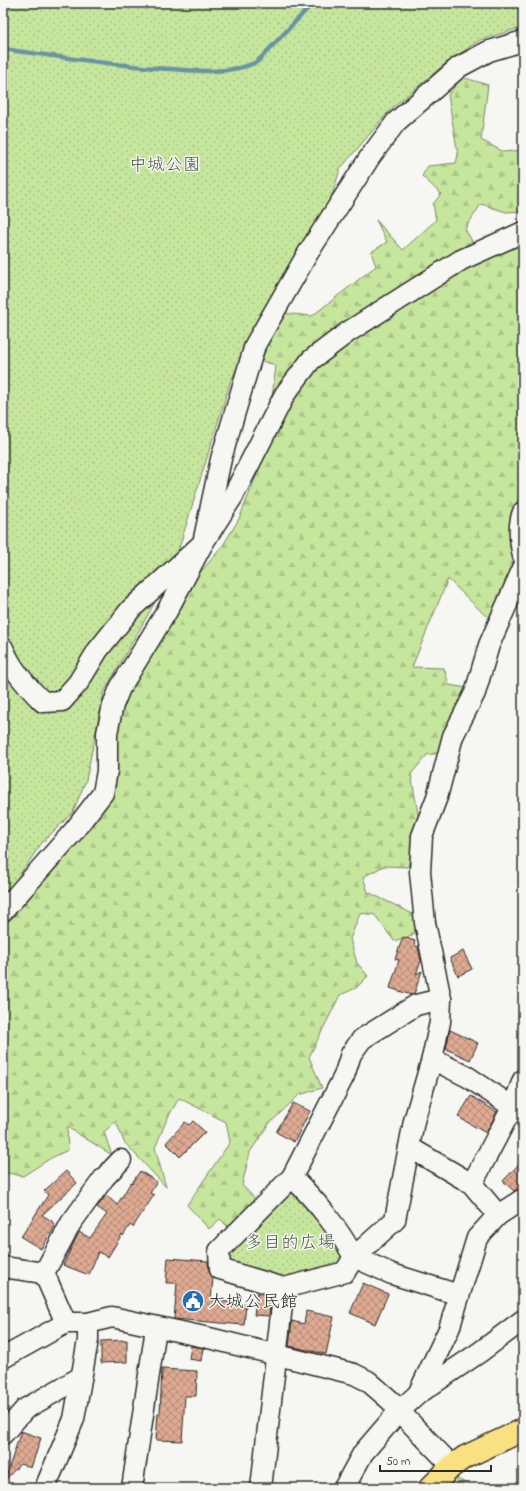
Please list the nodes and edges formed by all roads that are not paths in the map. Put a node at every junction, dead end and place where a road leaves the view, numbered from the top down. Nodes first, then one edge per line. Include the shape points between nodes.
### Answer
1 (523, 41) edge
2 (523, 232) edge
3 (523, 512) edge
4 (203, 543) junction
5 (523, 556) edge
6 (523, 568) edge
7 (3, 648) edge
8 (3, 911) edge
9 (441, 999) junction
10 (432, 1059) junction
11 (523, 1080) edge
12 (518, 1110) edge
13 (409, 1147) junction
14 (121, 1160) dead end
15 (292, 1176) junction
16 (472, 1184) junction
17 (523, 1199) edge
18 (498, 1215) junction
19 (354, 1257) junction
20 (3, 1267) edge
21 (44, 1273) junction
22 (284, 1288) junction
23 (459, 1295) junction
24 (523, 1320) edge
25 (66, 1323) junction
26 (88, 1323) junction
27 (156, 1328) junction
28 (275, 1356) junction
29 (3, 1358) edge
30 (82, 1377) junction
31 (418, 1394) junction
32 (399, 1411) junction
33 (523, 1430) edge
34 (3, 1434) edge
35 (452, 1466) junction
36 (45, 1488) edge
37 (132, 1488) edge
38 (261, 1488) edge
39 (344, 1488) edge
40 (430, 1488) edge

1 - 4 street via 489,51 459,67 396,122 370,157 308,253 255,345 221,459
2 - 4 street via 461,260 348,332 311,360 285,394 233,496
3 - 5 street
4 - 7 street via 131,609 62,701 43,702 23,683
4 - 8 street via 167,611 120,688 113,705 103,793 73,832
6 - 9 street via 489,645 475,693 453,736 437,797 422,836 420,872 424,923
9 - 10 street via 440,1022
9 - 15 street via 416,1006 362,1040 350,1054 344,1076
10 - 12 street via 468,1077
10 - 13 street
11 - 12 street
12 - 16 street
13 - 16 street
13 - 19 street via 396,1220
14 - 21 street via 104,1178 71,1223
15 - 19 street via 319,1204
15 - 22 street via 219,1251 220,1269
16 - 18 street
17 - 18 street
18 - 23 street via 477,1238
19 - 22 street via 345,1272
19 - 23 street via 392,1274
20 - 21 street
21 - 25 street
22 - 28 street
23 - 31 street via 449,1329
24 - 31 street
25 - 26 street
25 - 29 street
26 - 27 street via 112,1317
26 - 30 street
27 - 28 street via 208,1338
27 - 37 street
28 - 32 street via 354,1374 368,1381
28 - 38 street
30 - 34 street via 25,1409
30 - 36 street via 74,1419
31 - 32 street
32 - 35 street
32 - 39 street via 364,1453
33 - 35 main road via 465,1457
35 - 40 main road

